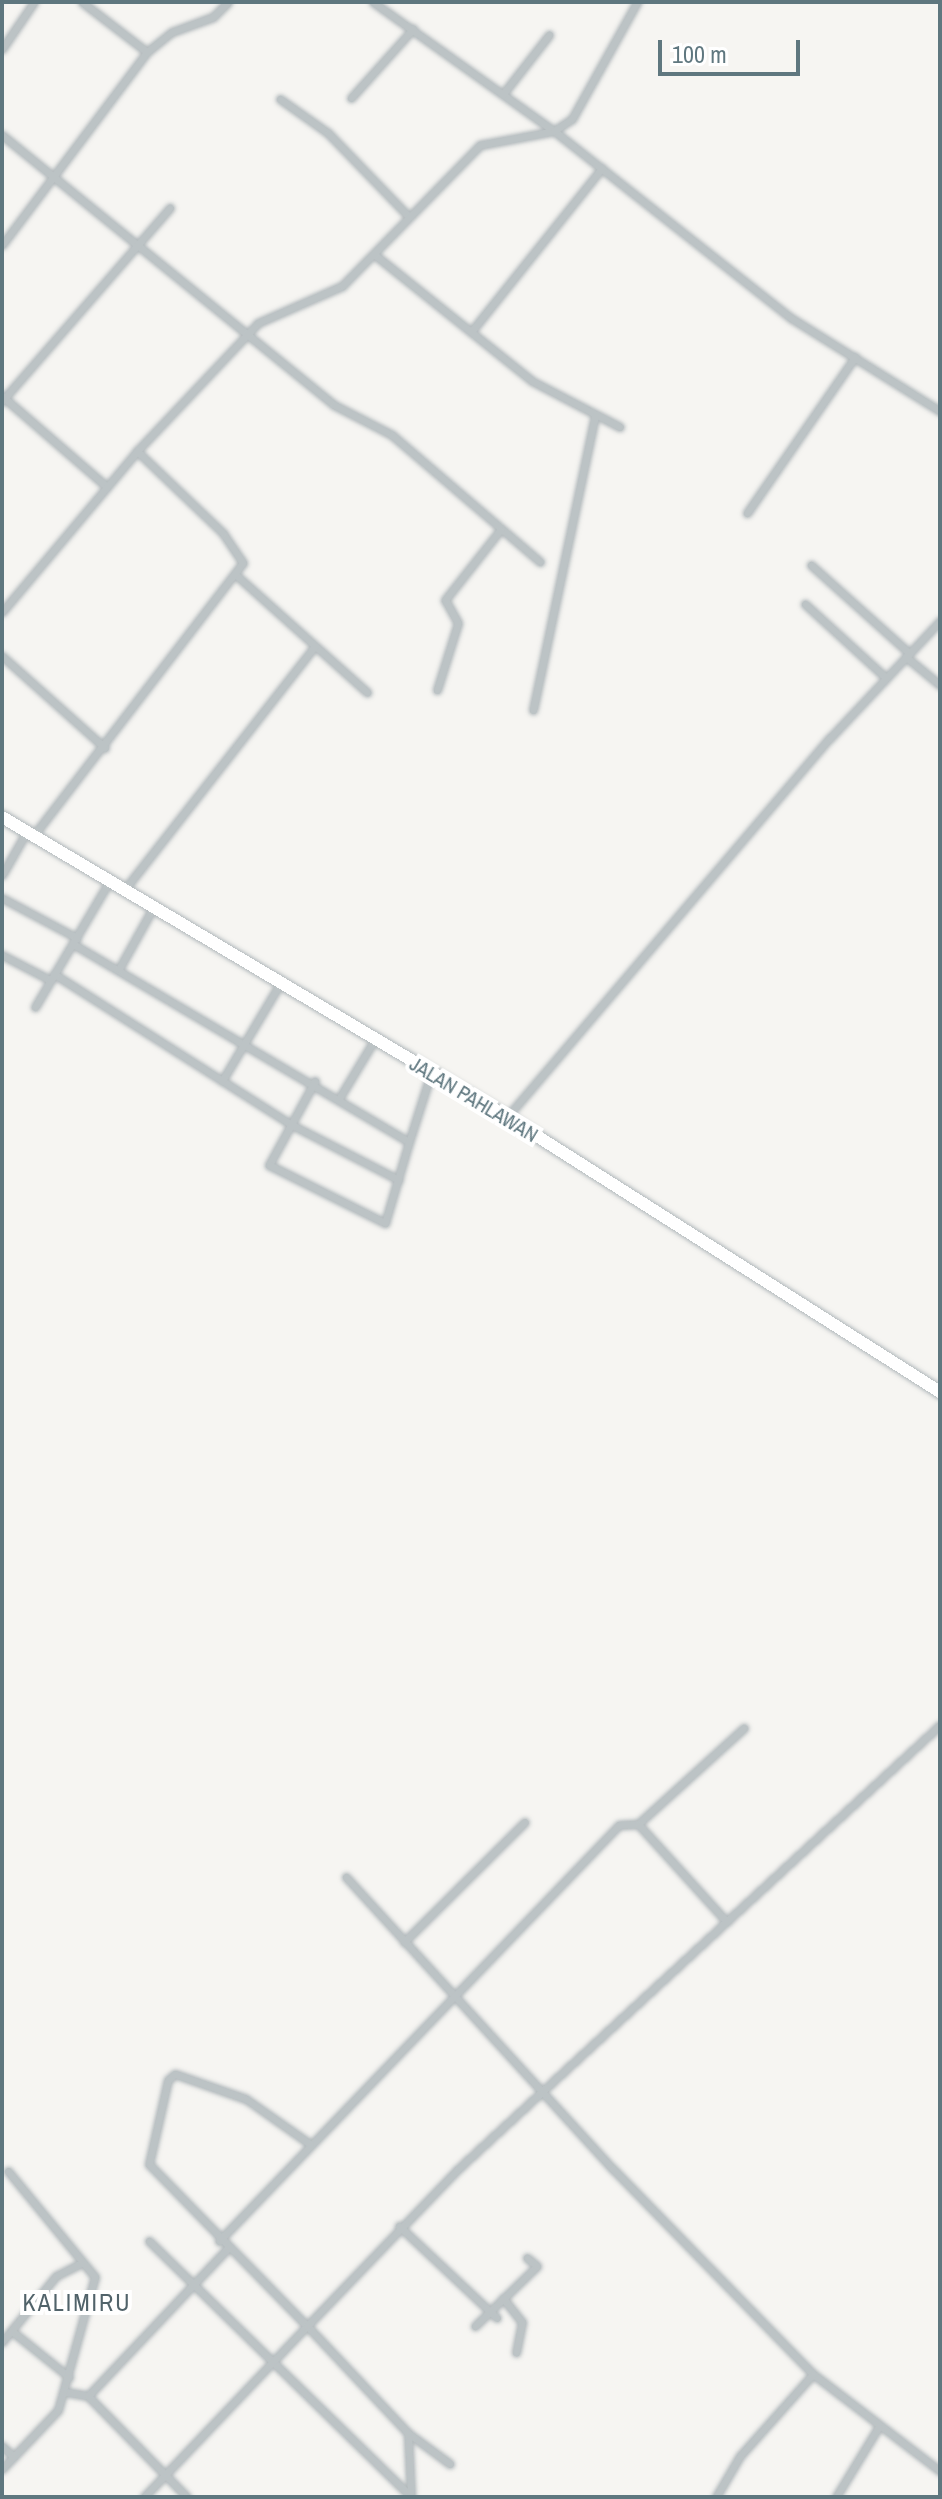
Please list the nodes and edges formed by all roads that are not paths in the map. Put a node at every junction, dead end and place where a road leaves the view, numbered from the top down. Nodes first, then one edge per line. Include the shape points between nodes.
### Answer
1 (34, 2) edge
2 (82, 2) edge
3 (228, 2) edge
4 (374, 2) edge
5 (637, 2) edge
6 (413, 29) junction
7 (549, 35) dead end
8 (2, 49) edge
9 (147, 52) junction
10 (503, 94) junction
11 (351, 98) dead end
12 (280, 99) dead end
13 (554, 131) junction
14 (2, 135) edge
15 (602, 168) junction
16 (54, 176) junction
17 (170, 208) dead end
18 (409, 217) junction
19 (139, 244) junction
20 (2, 245) edge
21 (375, 255) junction
22 (471, 332) junction
23 (248, 333) junction
24 (855, 357) junction
25 (3, 398) edge
26 (940, 411) edge
27 (595, 416) junction
28 (620, 427) dead end
29 (137, 451) junction
30 (107, 487) junction
31 (747, 513) dead end
32 (500, 530) junction
33 (540, 562) dead end
34 (811, 565) dead end
35 (236, 575) junction
36 (805, 604) dead end
37 (2, 612) edge
38 (940, 621) edge
39 (315, 646) junction
40 (908, 655) junction
41 (2, 656) edge
42 (886, 678) junction
43 (940, 685) edge
44 (437, 690) dead end
45 (367, 692) dead end
46 (533, 710) dead end
47 (105, 748) junction
48 (2, 817) edge
49 (31, 833) junction
50 (2, 875) edge
51 (110, 880) junction
52 (125, 889) junction
53 (2, 898) edge
54 (154, 906) junction
55 (75, 941) junction
56 (2, 955) edge
57 (119, 969) junction
58 (52, 977) junction
59 (281, 982) junction
60 (35, 1007) dead end
61 (375, 1039) junction
62 (245, 1041) junction
63 (431, 1073) junction
64 (222, 1081) junction
65 (315, 1081) junction
66 (340, 1097) junction
67 (507, 1117) junction
68 (292, 1125) junction
69 (409, 1142) junction
70 (399, 1180) junction
71 (940, 1392) edge
72 (940, 1725) edge
73 (744, 1728) dead end
74 (525, 1822) dead end
75 (638, 1824) junction
76 (346, 1877) dead end
77 (727, 1922) junction
78 (404, 1942) junction
79 (451, 1994) junction
80 (545, 2091) junction
81 (310, 2144) junction
82 (8, 2171) dead end
83 (399, 2226) junction
84 (149, 2241) dead end
85 (219, 2241) junction
86 (227, 2249) junction
87 (527, 2258) dead end
88 (83, 2262) junction
89 (194, 2285) junction
90 (503, 2298) junction
91 (490, 2311) junction
92 (497, 2318) dead end
93 (307, 2326) junction
94 (475, 2326) dead end
95 (13, 2332) junction
96 (2, 2342) edge
97 (516, 2352) dead end
98 (271, 2364) junction
99 (813, 2374) junction
100 (69, 2377) junction
101 (66, 2392) junction
102 (88, 2396) junction
103 (878, 2428) junction
104 (408, 2433) junction
105 (2, 2446) edge
106 (14, 2457) junction
107 (450, 2464) dead end
108 (2, 2469) edge
109 (940, 2471) edge
110 (164, 2475) junction
111 (410, 2496) edge
112 (144, 2497) edge
113 (187, 2497) edge
114 (717, 2497) edge
115 (836, 2497) edge

1 - 8 street
2 - 9 street
3 - 9 street via 213,17 172,32
4 - 6 street
5 - 13 street via 589,99
6 - 10 street
6 - 11 street
7 - 10 street
9 - 16 street
10 - 13 street
12 - 18 street via 328,133
13 - 15 street
13 - 18 street via 480,145
14 - 16 street
15 - 22 street
15 - 24 street via 781,310
16 - 19 street
16 - 20 street
17 - 19 street
18 - 21 street
19 - 23 street
19 - 25 street
21 - 22 street
21 - 23 street via 324,298 275,314
22 - 27 street via 532,381
23 - 29 street
23 - 32 street via 342,411 392,435
24 - 26 street
24 - 31 street
25 - 30 street
27 - 28 street
27 - 46 street
29 - 30 street
29 - 35 street via 239,552 243,563
30 - 37 street
32 - 33 street
32 - 44 street via 445,600 458,623
34 - 40 street
35 - 39 street
35 - 47 street
36 - 42 street
38 - 40 street
39 - 45 street
39 - 52 street
40 - 42 street
40 - 43 street
41 - 47 street
42 - 67 street
47 - 49 street
48 - 49 main road, JALAN PAHLAWAN
49 - 50 street
49 - 51 main road, JALAN PAHLAWAN
51 - 52 main road, JALAN PAHLAWAN
51 - 55 street
52 - 54 main road, JALAN PAHLAWAN
53 - 55 street
54 - 57 street
54 - 59 main road, JALAN PAHLAWAN
55 - 57 street
55 - 58 street
56 - 58 street
57 - 62 street
58 - 60 street
58 - 64 street
59 - 61 main road, JALAN PAHLAWAN
59 - 62 street
61 - 63 main road, JALAN PAHLAWAN
61 - 66 street
62 - 64 street
62 - 65 street
63 - 67 main road, JALAN PAHLAWAN
63 - 69 street
64 - 68 street
65 - 66 street
65 - 68 street
66 - 69 street
67 - 71 main road, JALAN PAHLAWAN
68 - 70 street
68 - 70 street via 268,1163 342,1206 385,1223
69 - 70 street
72 - 77 street
73 - 75 street
74 - 78 street
75 - 77 street
75 - 79 street via 619,1825
76 - 78 street
77 - 80 street
78 - 79 street
79 - 80 street
79 - 81 street
80 - 83 street
80 - 99 street
81 - 85 street
81 - 85 street via 246,2099 187,2077 168,2080 149,2164
82 - 88 street
83 - 91 street
83 - 93 street
84 - 89 street
85 - 86 street
86 - 89 street
86 - 93 street
87 - 90 street via 537,2266
88 - 95 street via 56,2276
88 - 100 street via 95,2277
89 - 98 street
89 - 102 street
90 - 91 street
90 - 97 street via 522,2322
91 - 92 street
91 - 94 street
93 - 98 street
93 - 104 street
95 - 96 street
95 - 100 street
98 - 110 street
98 - 111 street
99 - 103 street
99 - 114 street via 740,2456
100 - 101 street
101 - 102 street
101 - 106 street via 46,2428
102 - 110 street
103 - 109 street
103 - 115 street
104 - 107 street
104 - 111 street
105 - 106 street
106 - 108 street
110 - 112 street
110 - 113 street

